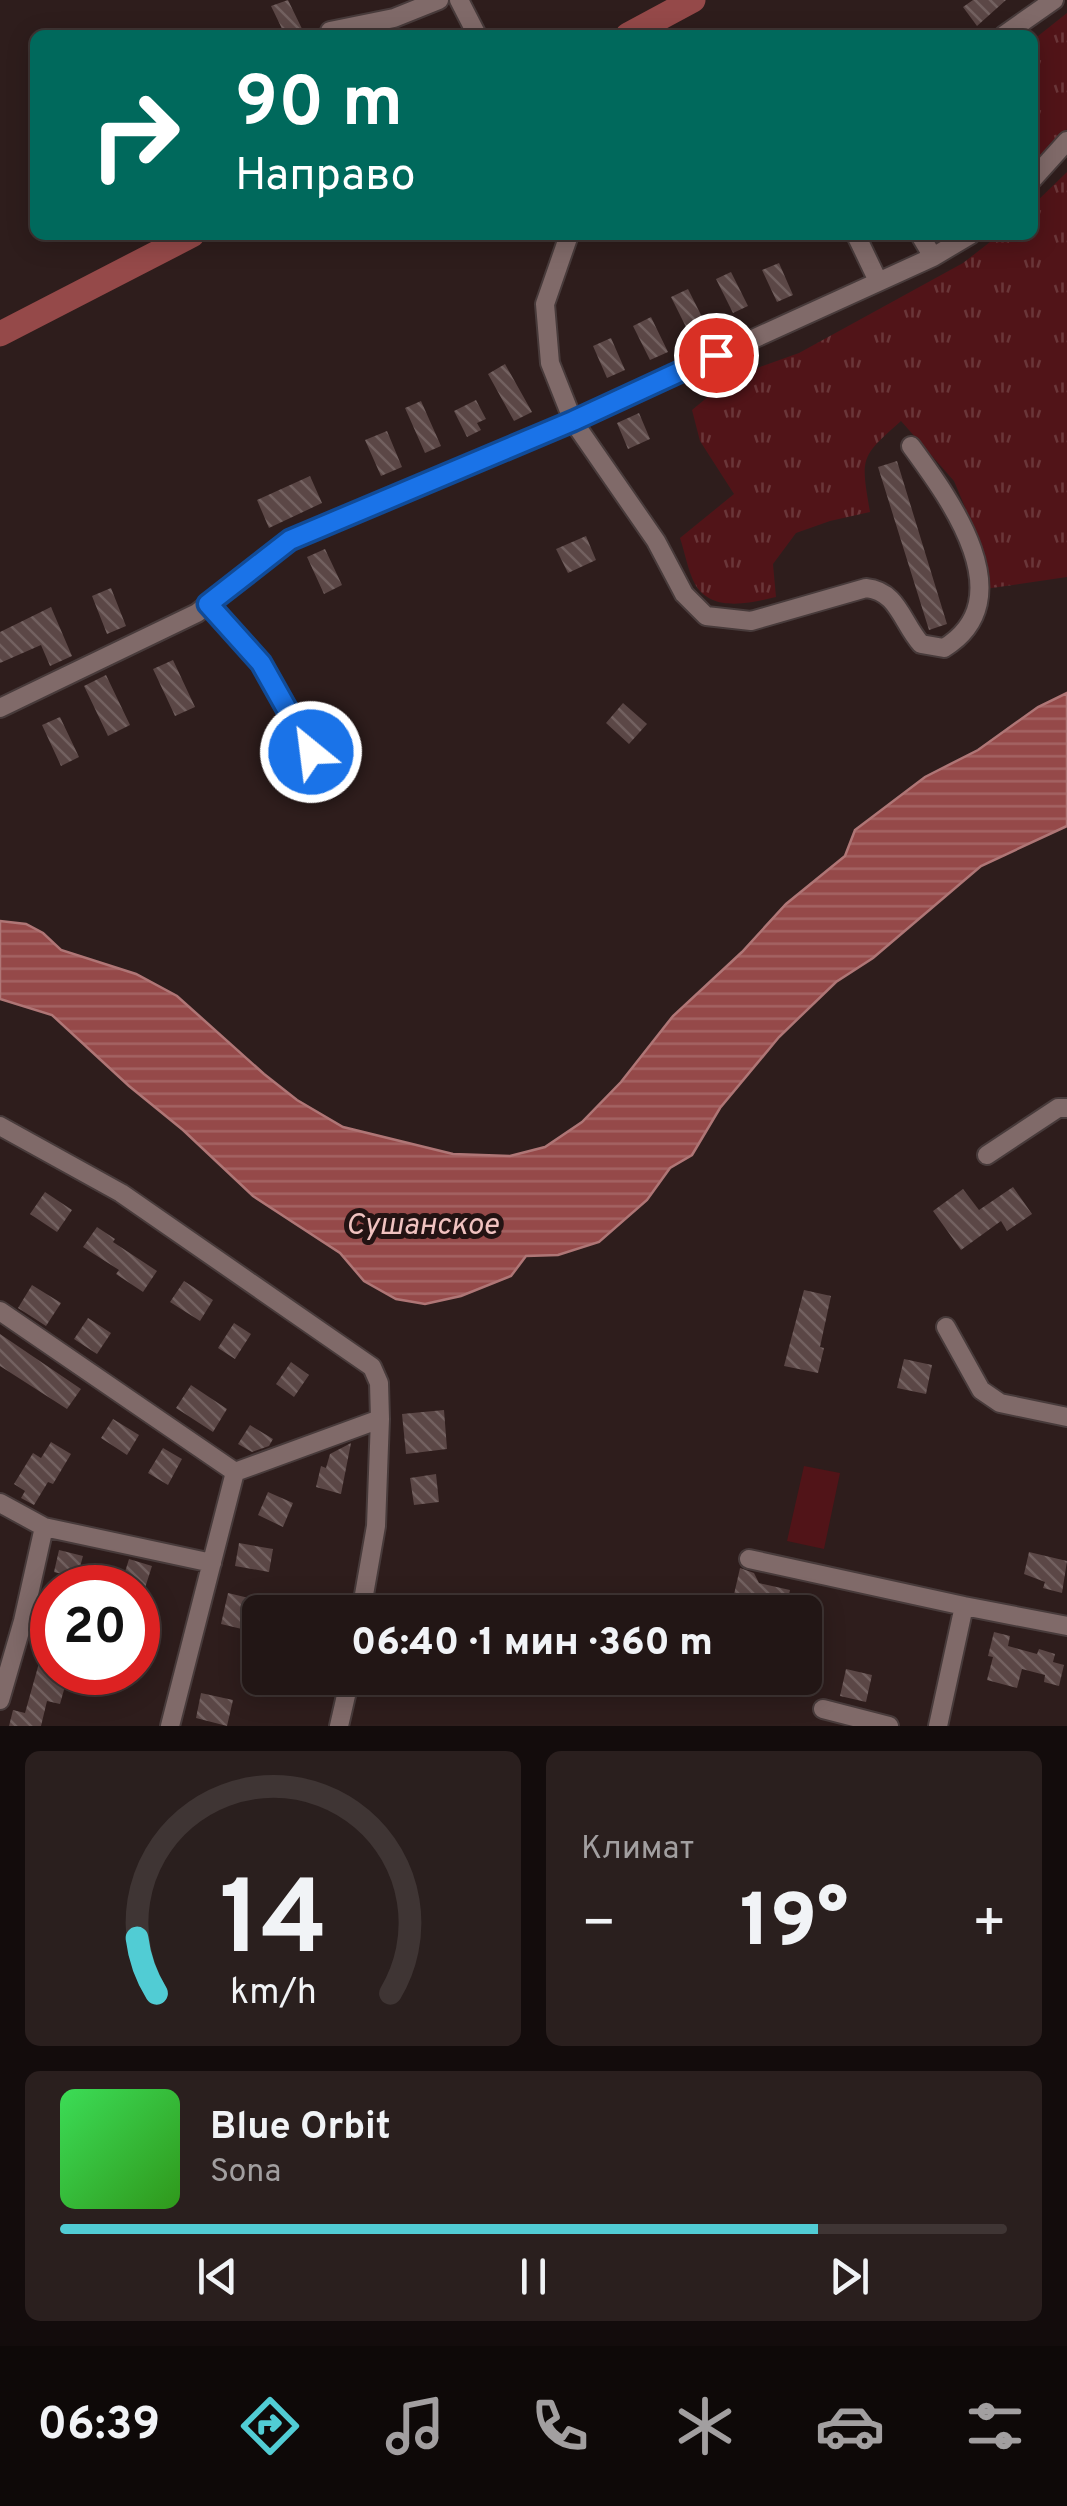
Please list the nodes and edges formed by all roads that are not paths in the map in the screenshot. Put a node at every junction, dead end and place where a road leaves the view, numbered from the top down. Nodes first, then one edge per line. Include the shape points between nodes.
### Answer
1 (439, 0) edge
2 (460, 0) edge
3 (1054, 0) edge
4 (335, 30) edge
5 (475, 30) edge
6 (1011, 30) edge
7 (1067, 142) edge
8 (1038, 173) edge
9 (567, 240) edge
10 (858, 240) edge
11 (923, 240) edge
12 (962, 240) edge
13 (933, 257) junction
14 (878, 281) junction
15 (573, 421) junction
16 (911, 446) dead end
17 (208, 604) junction
18 (0, 708) edge
19 (311, 752) dead end
20 (1067, 1108) edge
21 (0, 1126) edge
22 (987, 1155) dead end
23 (0, 1311) edge
24 (946, 1328) dead end
25 (1067, 1417) edge
26 (380, 1419) junction
27 (234, 1472) junction
28 (0, 1503) edge
29 (44, 1527) junction
30 (749, 1559) dead end
31 (212, 1563) junction
32 (364, 1595) edge
33 (964, 1606) junction
34 (1067, 1626) edge
35 (6, 1657) edge
36 (346, 1695) edge
37 (0, 1700) edge
38 (823, 1708) dead end
39 (170, 1726) edge
40 (339, 1726) edge
41 (889, 1726) edge
42 (938, 1726) edge

1 - 4 street
2 - 5 street
3 - 6 street
7 - 8 street
9 - 15 street via 544,304 550,363
10 - 14 street
11 - 13 street
12 - 13 street
13 - 14 street
14 - 15 street
15 - 16 street via 656,541 684,594 706,616 751,621 880,589 921,644 944,648 962,637 980,596 972,549 952,503
15 - 17 street via 290,540
17 - 18 street
17 - 19 street via 261,663
20 - 22 street
21 - 26 street via 121,1193 372,1368
23 - 27 street
24 - 25 street via 981,1390 1000,1403
26 - 27 street
26 - 32 street via 376,1526
27 - 31 street
28 - 29 street
29 - 31 street
29 - 35 street
30 - 33 street
31 - 39 street
33 - 34 street
33 - 42 street
35 - 37 street
36 - 40 street
38 - 41 street

